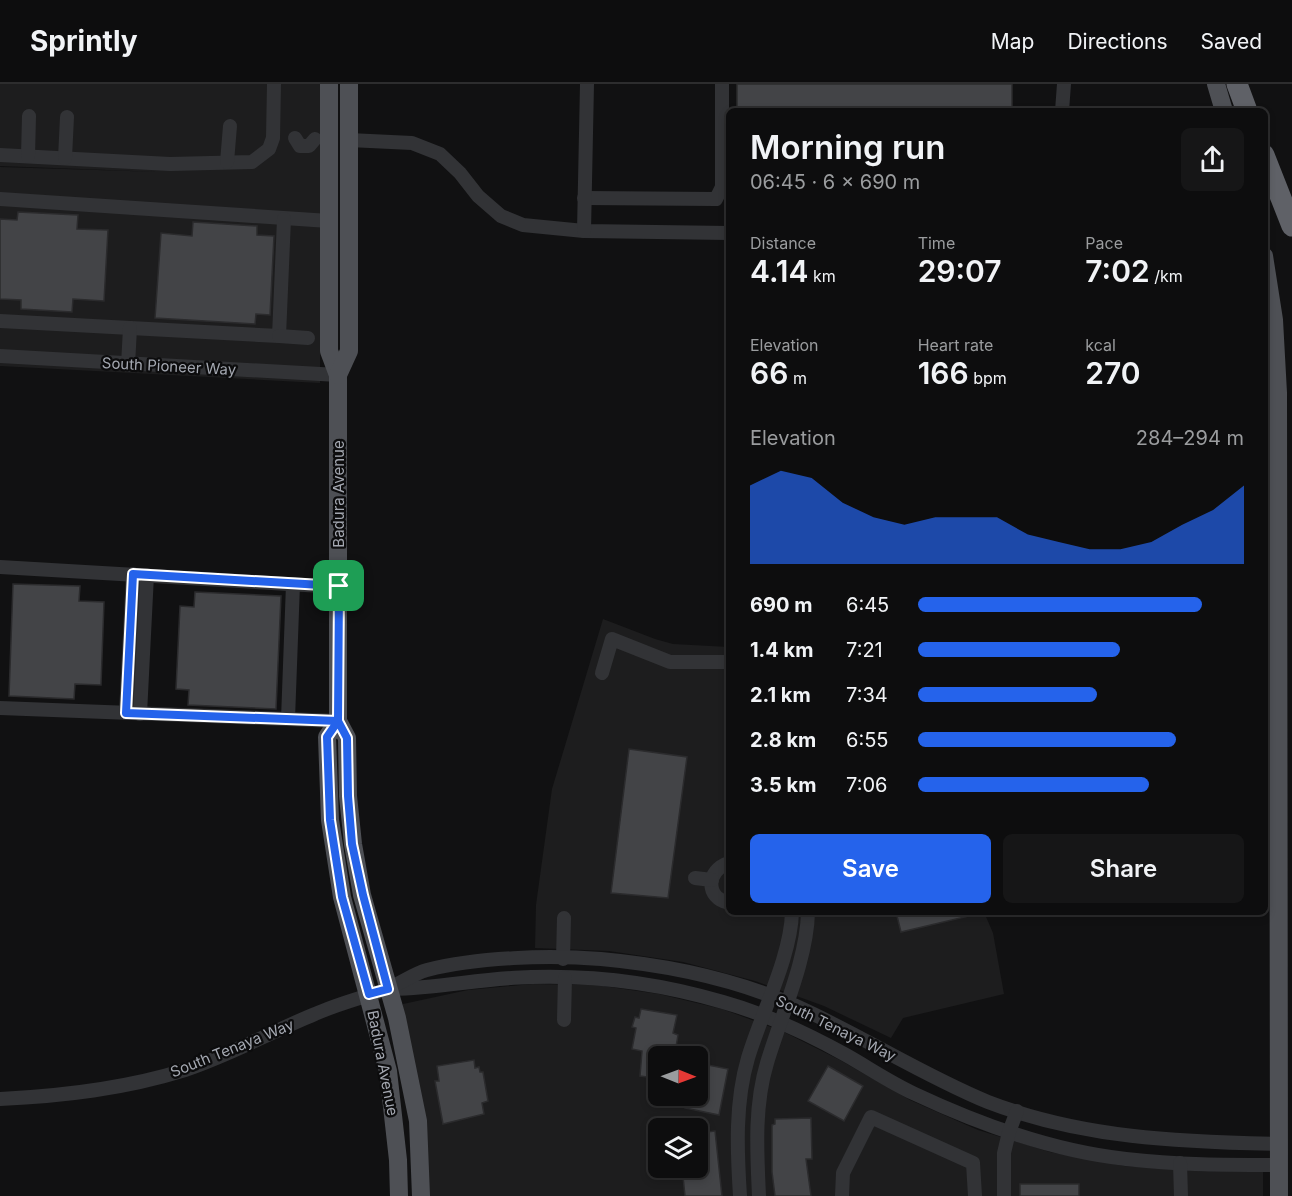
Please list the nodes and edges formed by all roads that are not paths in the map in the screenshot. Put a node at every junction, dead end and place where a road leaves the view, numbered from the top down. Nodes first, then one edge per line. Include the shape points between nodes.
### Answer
1 (274, 84) edge
2 (329, 84) edge
3 (349, 84) edge
4 (587, 84) edge
5 (722, 84) edge
6 (1064, 84) edge
7 (1216, 84) edge
8 (1237, 84) edge
9 (1062, 108) edge
10 (1223, 108) edge
11 (1246, 108) edge
12 (29, 116) dead end
13 (67, 117) dead end
14 (230, 126) dead end
15 (273, 138) junction
16 (322, 139) junction
17 (349, 140) junction
18 (0, 155) edge
19 (28, 156) junction
20 (65, 158) junction
21 (227, 162) junction
22 (1268, 165) edge
23 (584, 198) junction
24 (0, 199) edge
25 (284, 219) junction
26 (329, 221) junction
27 (1292, 226) edge
28 (584, 231) junction
29 (726, 233) edge
30 (1268, 282) edge
31 (0, 321) edge
32 (130, 328) junction
33 (279, 336) junction
34 (308, 338) dead end
35 (0, 356) edge
36 (128, 365) junction
37 (338, 375) junction
38 (0, 567) edge
39 (133, 574) junction
40 (147, 575) junction
41 (293, 584) junction
42 (339, 586) junction
43 (726, 662) edge
44 (602, 673) dead end
45 (0, 708) edge
46 (126, 713) junction
47 (140, 714) junction
48 (288, 719) junction
49 (338, 721) junction
50 (726, 864) edge
51 (694, 878) dead end
52 (711, 880) junction
53 (726, 902) edge
54 (792, 915) edge
55 (808, 915) edge
56 (564, 918) dead end
57 (563, 959) junction
58 (565, 978) junction
59 (388, 989) junction
60 (369, 994) junction
61 (769, 996) junction
62 (786, 1002) junction
63 (762, 1016) junction
64 (564, 1020) dead end
65 (780, 1023) junction
66 (0, 1099) edge
67 (1017, 1111) junction
68 (1009, 1132) junction
69 (1279, 1144) junction
70 (1180, 1163) junction
71 (1279, 1166) junction
72 (399, 1196) edge
73 (421, 1196) edge
74 (740, 1196) edge
75 (759, 1196) edge
76 (842, 1196) edge
77 (975, 1196) edge
78 (1004, 1196) edge
79 (1181, 1196) edge
80 (1279, 1196) edge

1 - 15 street
2 - 16 main road, Badura Avenue
3 - 17 main road, Badura Avenue
4 - 23 street
5 - 23 street via 722,187 716,198
6 - 9 street
7 - 10 main road
8 - 11 highway
12 - 19 street
13 - 20 street
14 - 21 street
15 - 16 street via 295,138 301,131 310,131
15 - 21 street via 269,149 252,162
16 - 17 main road
16 - 26 main road, Badura Avenue
17 - 28 street via 412,143 431,150 454,166 501,216 523,225
17 - 37 main road, Badura Avenue via 349,351
18 - 19 street
19 - 20 street
20 - 21 street via 170,164
22 - 27 highway
23 - 28 street
24 - 25 street
25 - 26 street
25 - 33 street
26 - 37 main road, Badura Avenue via 329,351
28 - 29 street
30 - 69 main road via 1278,393
31 - 32 street
32 - 33 street
32 - 36 street
33 - 34 street
35 - 36 street, South Pioneer Way
36 - 37 street, South Pioneer Way
37 - 42 main road, Badura Avenue
38 - 39 street
39 - 40 street
39 - 46 street
40 - 41 street
40 - 47 street
41 - 42 street
41 - 48 street
42 - 49 main road, Badura Avenue
43 - 44 street via 670,662 612,639
45 - 46 street
46 - 47 street
47 - 48 street
48 - 49 street
49 - 59 main road, Badura Avenue via 347,738 352,844
49 - 60 main road, Badura Avenue via 327,737 330,820 342,897
50 - 52 street via 717,869
51 - 52 street
52 - 53 street via 714,894
54 - 61 street via 787,944
55 - 62 street via 803,949
56 - 57 street
57 - 59 street, South Tenaya Way via 463,963 423,971
57 - 61 street, South Tenaya Way via 664,967 730,982
58 - 59 street, South Tenaya Way via 531,977
58 - 63 street, South Tenaya Way via 661,987
58 - 64 street
59 - 60 street, South Tenaya Way
59 - 73 main road, Badura Avenue via 418,1121
60 - 66 street, South Tenaya Way via 188,1069 154,1079 91,1092
60 - 72 main road, Badura Avenue via 394,1110
61 - 62 street, South Tenaya Way
61 - 63 street
62 - 65 street
62 - 67 street, South Tenaya Way via 924,1072
63 - 65 street, South Tenaya Way
63 - 74 street via 742,1087
65 - 68 street, South Tenaya Way via 913,1093
65 - 75 street via 761,1090
67 - 68 street
67 - 69 street, South Tenaya Way via 1057,1124 1129,1137
68 - 70 street, South Tenaya Way via 1125,1159
68 - 78 street via 1004,1153
69 - 71 main road
70 - 71 street, South Tenaya Way
70 - 79 street
71 - 80 main road
76 - 77 street via 843,1173 871,1117 973,1163

